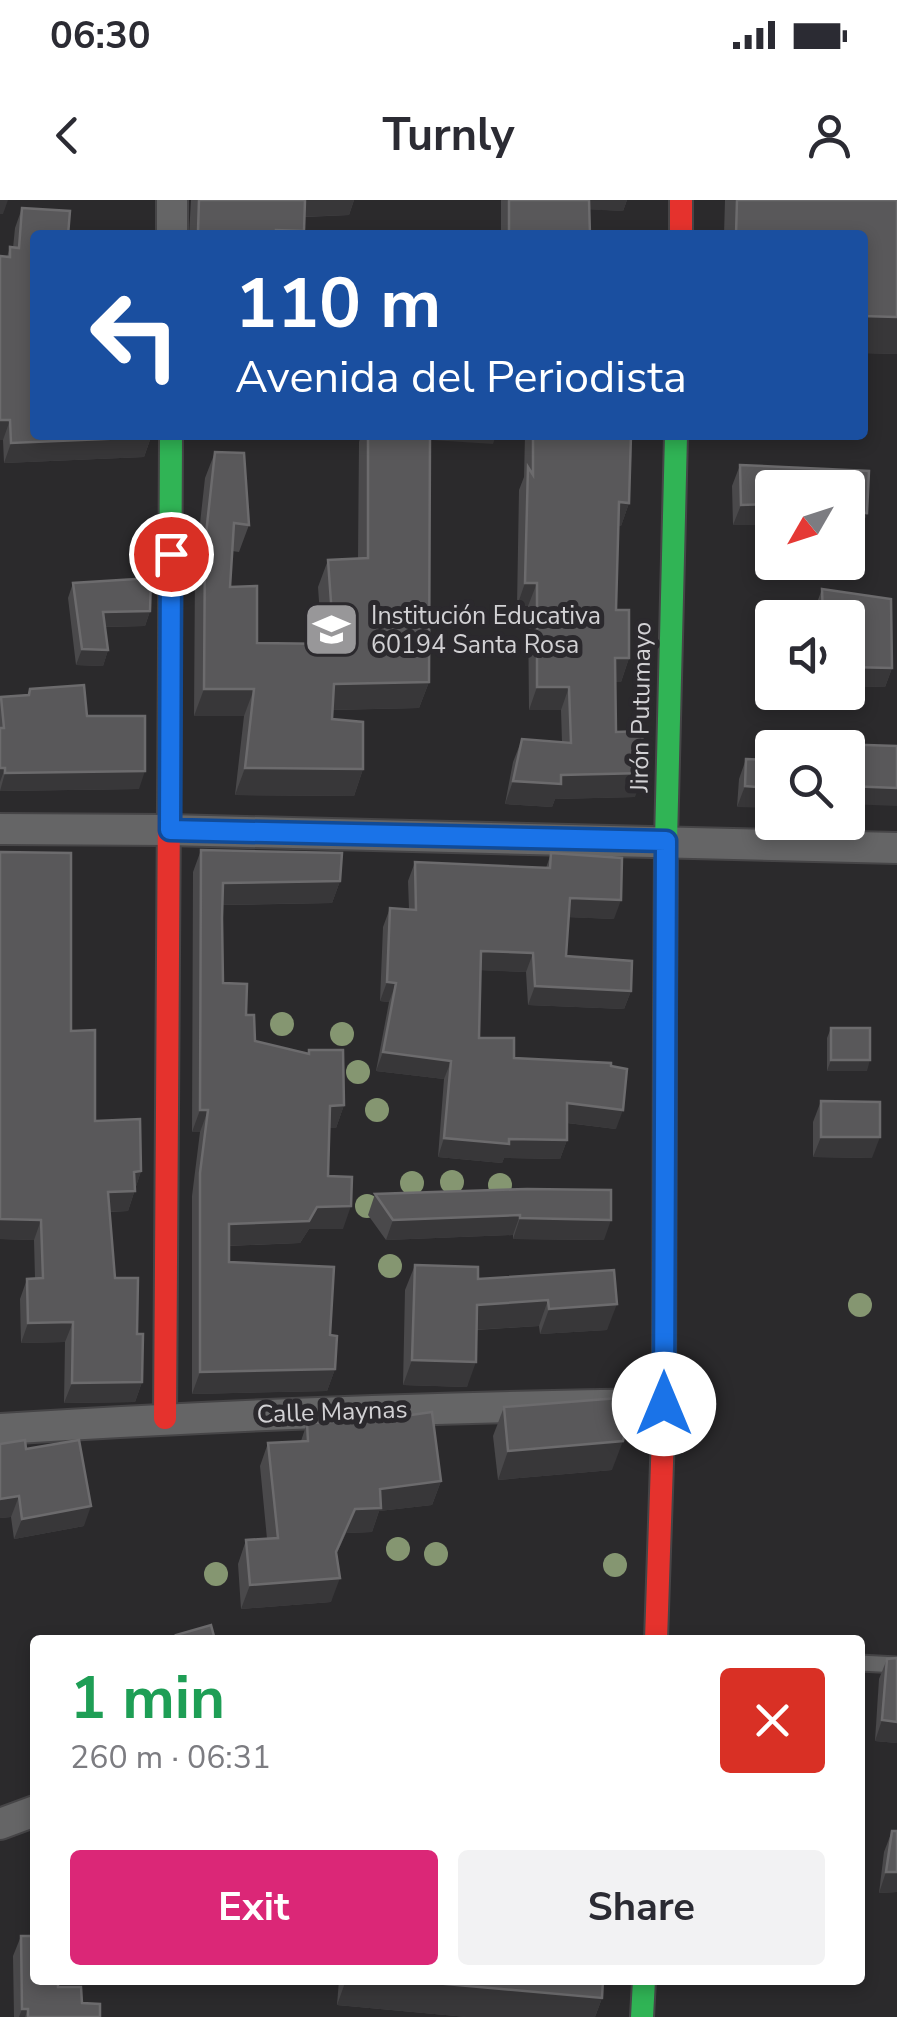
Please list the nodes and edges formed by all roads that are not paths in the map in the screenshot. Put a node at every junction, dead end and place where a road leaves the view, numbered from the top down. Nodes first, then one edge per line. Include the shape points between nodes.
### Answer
1 (172, 200) edge
2 (682, 200) edge
3 (172, 230) edge
4 (680, 230) edge
5 (171, 440) edge
6 (676, 440) edge
7 (0, 829) edge
8 (170, 830) junction
9 (666, 841) junction
10 (897, 848) edge
11 (664, 1404) junction
12 (165, 1418) junction
13 (0, 1429) edge
14 (656, 1635) edge
15 (865, 1663) edge
16 (897, 1664) edge
17 (30, 1812) edge
18 (0, 1824) edge
19 (644, 1985) edge
20 (642, 2017) edge

1 - 3 street
2 - 4 street
5 - 8 street
6 - 9 street, Jirón Putumayo
7 - 8 street
8 - 9 street
8 - 12 street
9 - 10 street
9 - 11 street, Jirón Putumayo
11 - 12 street, Calle Maynas
11 - 14 street, Jirón Putumayo
12 - 13 street, Calle Maynas
15 - 16 lane
17 - 18 street
19 - 20 street

